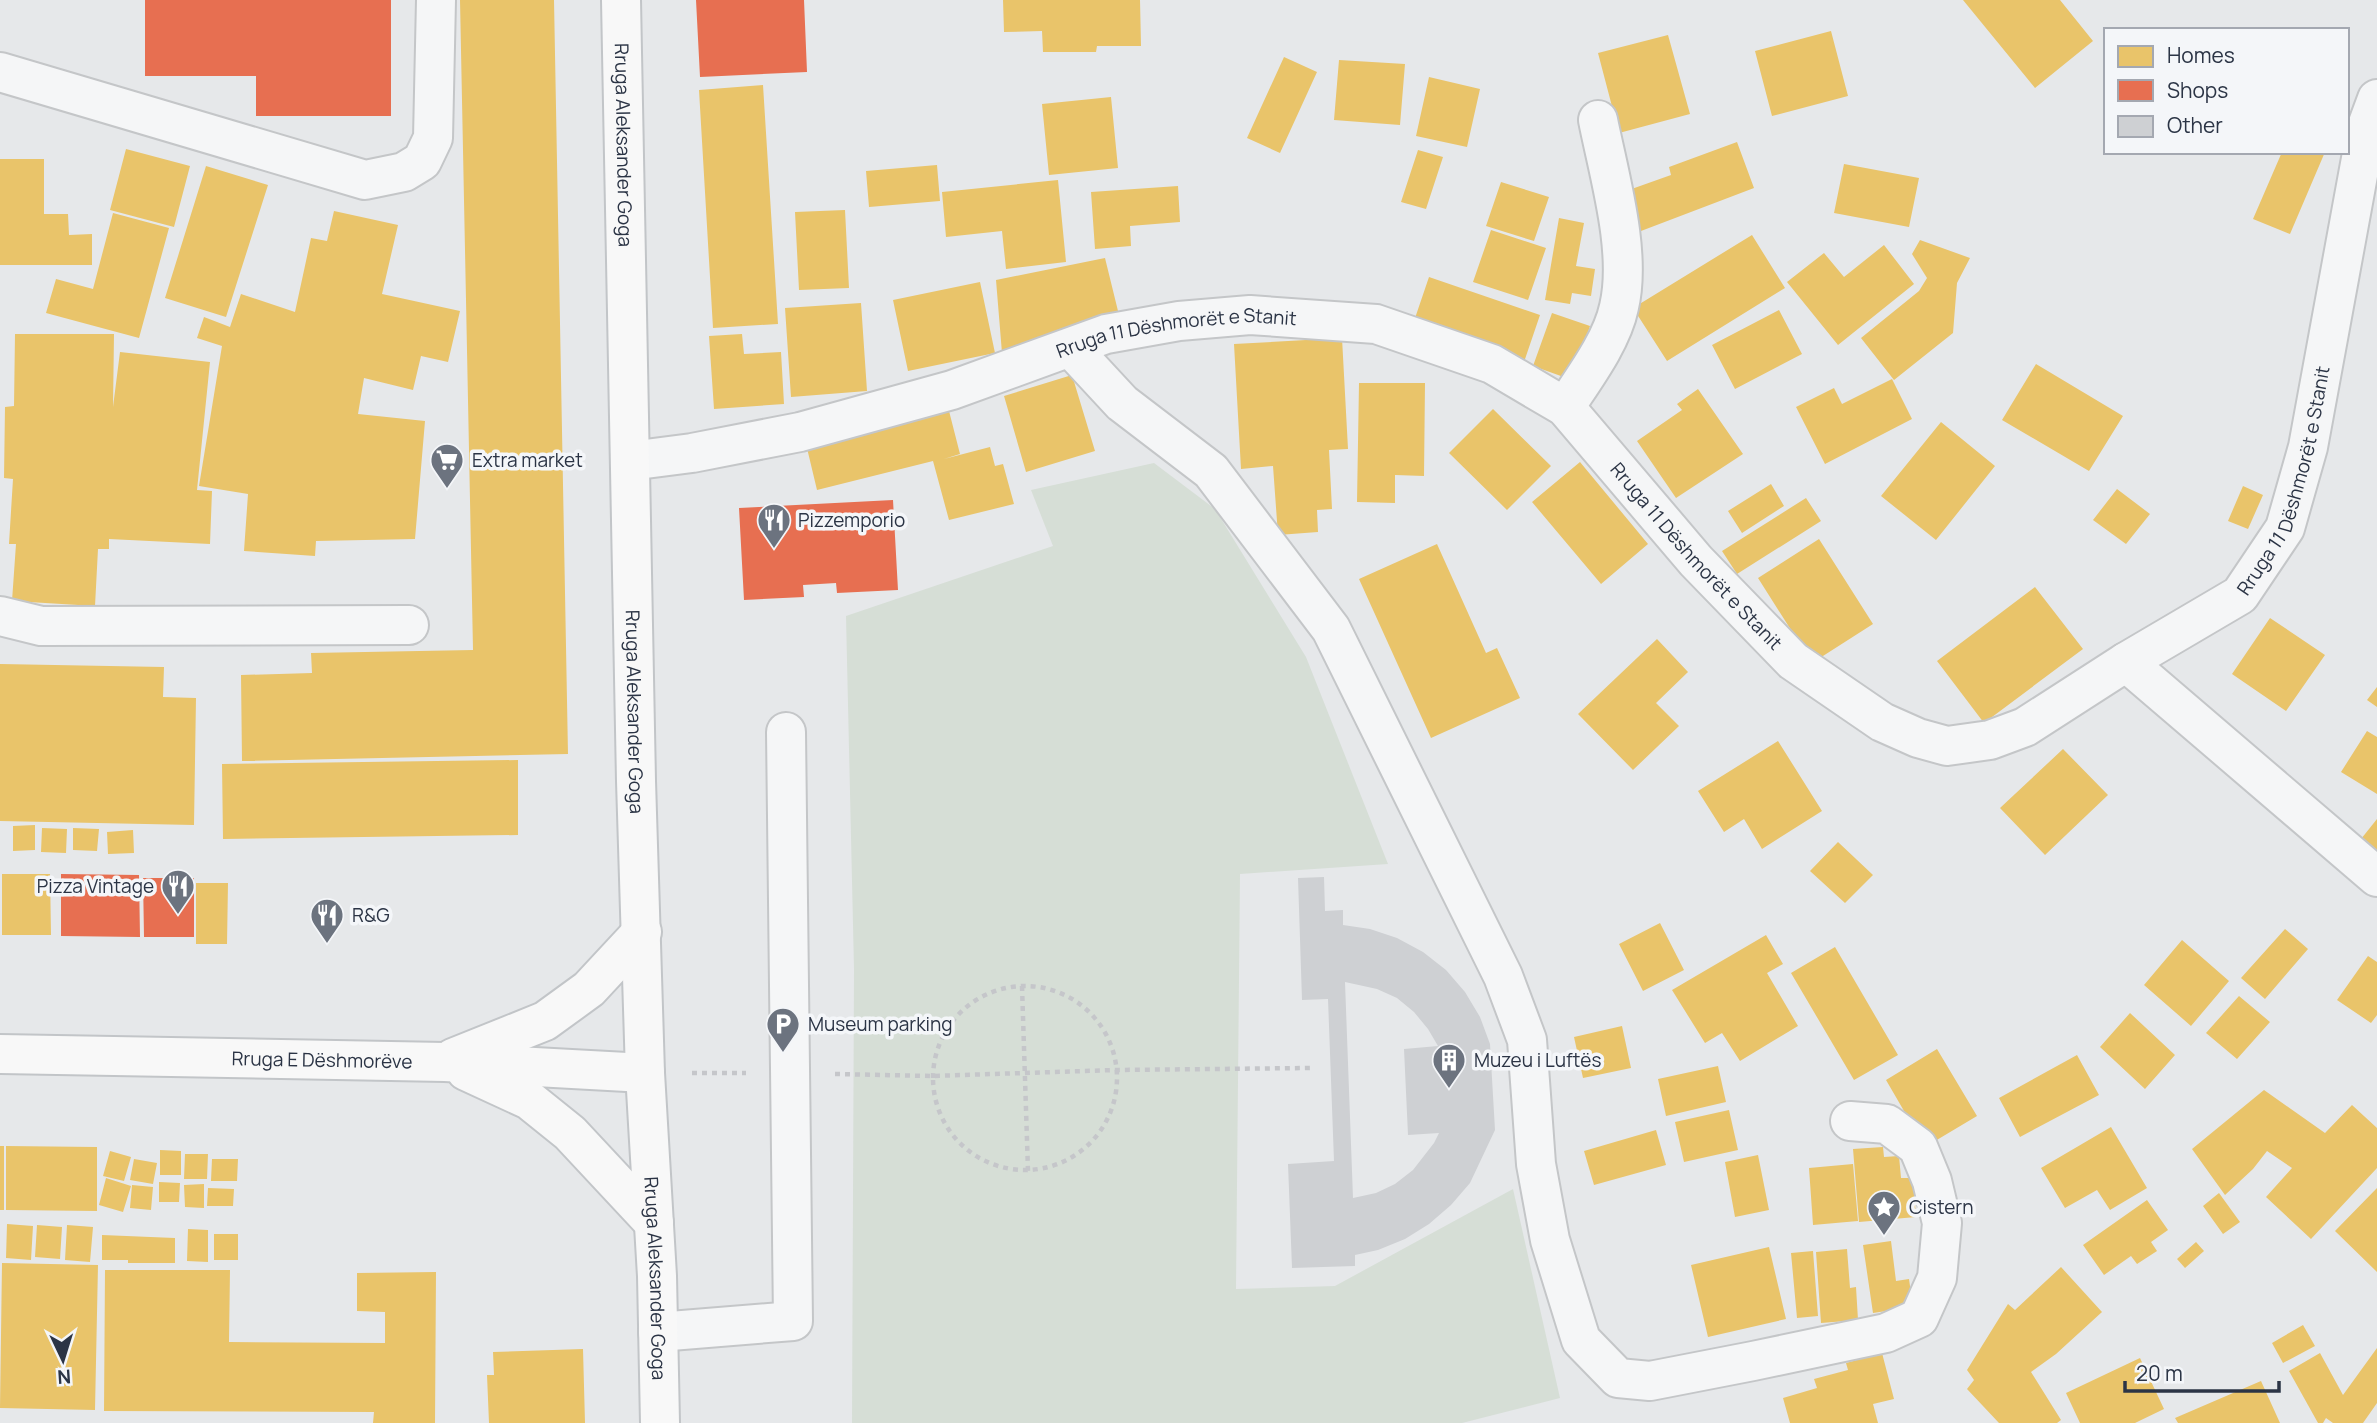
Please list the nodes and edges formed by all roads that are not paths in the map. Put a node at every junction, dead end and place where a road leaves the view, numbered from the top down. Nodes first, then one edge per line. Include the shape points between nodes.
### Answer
1 (436, 0) edge
2 (621, 0) edge
3 (0, 72) edge
4 (2377, 99) edge
5 (1598, 120) dead end
6 (1071, 348) junction
7 (1565, 407) junction
8 (630, 461) junction
9 (0, 616) edge
10 (409, 625) dead end
11 (2126, 663) junction
12 (786, 732) dead end
13 (2377, 877) edge
14 (642, 932) junction
15 (0, 1054) edge
16 (444, 1062) junction
17 (645, 1073) junction
18 (1850, 1121) dead end
19 (654, 1223) junction
20 (658, 1332) junction
21 (660, 1423) edge

1 - 3 street via 432,138 422,161 404,172 365,180
2 - 8 main road, Rruga Aleksander Goga
4 - 11 street, Rruga 11 Dëshmorët e Stanit via 2367,125 2308,447 2285,528 2240,595
5 - 7 street via 1623,254 1619,308 1600,352
6 - 7 street, Rruga 11 Dëshmorët e Stanit via 1107,334 1251,315 1376,324 1492,364
6 - 8 street, Rruga 11 Dëshmorët e Stanit via 952,390 800,432
6 - 18 street via 1122,403 1211,471 1331,629 1503,976 1527,1040 1536,1164 1550,1240 1581,1340 1618,1378 1650,1381 1753,1361 1886,1333 1919,1318 1937,1278 1942,1223 1932,1181 1918,1147 1887,1124
7 - 11 street, Rruga 11 Dëshmorët e Stanit via 1696,561 1793,661 1882,722 1906,733 1947,747 1990,740 2025,727
8 - 14 main road, Rruga Aleksander Goga
9 - 10 street via 41,626
11 - 13 street
12 - 20 street via 793,1321
14 - 16 main road via 589,989 545,1021
14 - 17 main road, Rruga Aleksander Goga
15 - 16 main road, Rruga E Dëshmorëve
16 - 17 main road, Rruga E Dëshmorëve
16 - 19 main road via 529,1100 570,1133
17 - 19 main road, Rruga Aleksander Goga
19 - 20 main road, Rruga Aleksander Goga
20 - 21 main road, Rruga Aleksander Goga

